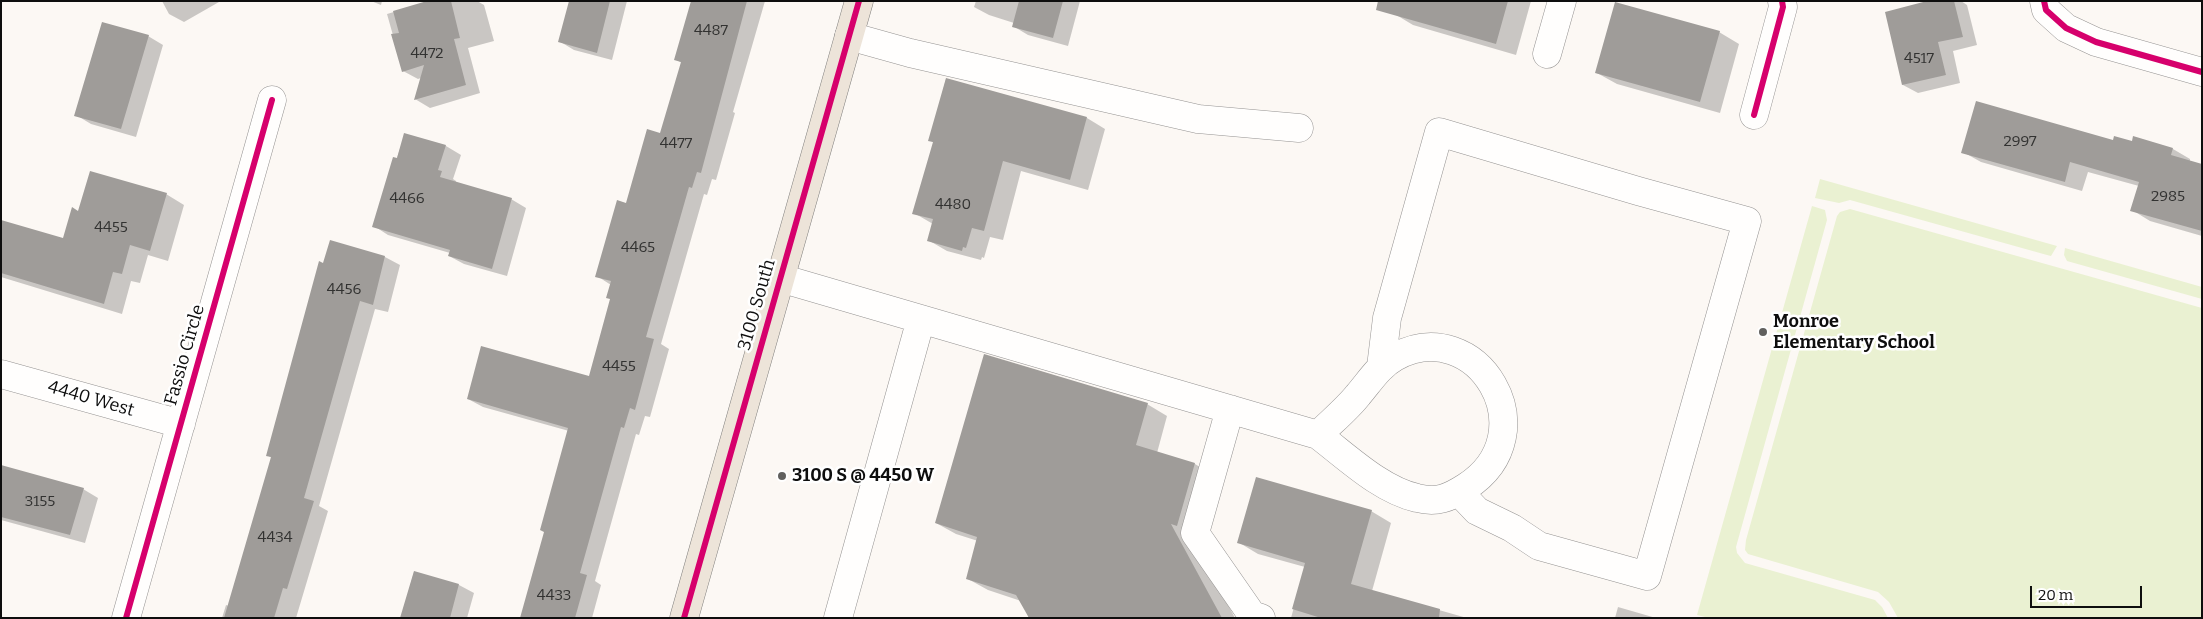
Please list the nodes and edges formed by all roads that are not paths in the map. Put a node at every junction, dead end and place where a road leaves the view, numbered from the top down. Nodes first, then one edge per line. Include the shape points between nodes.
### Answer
1 (859, 1) edge
2 (1562, 1) edge
3 (1782, 1) edge
4 (2045, 6) edge
5 (849, 36) junction
6 (1547, 54) dead end
7 (2202, 72) edge
8 (272, 100) dead end
9 (1754, 115) dead end
10 (1299, 128) dead end
11 (780, 278) junction
12 (920, 320) junction
13 (1381, 367) junction
14 (1, 374) edge
15 (1230, 409) junction
16 (181, 424) junction
17 (1318, 435) junction
18 (1459, 492) junction
19 (126, 618) edge
20 (684, 618) edge
21 (838, 618) edge
22 (1261, 618) edge

1 - 5 main road, 3100 South
2 - 6 street
3 - 9 street
4 - 7 street via 2066,28 2096,42
5 - 10 street via 1198,119
5 - 11 main road, 3100 South
8 - 16 street, Fassio Circle
11 - 12 street
11 - 20 main road, 3100 South
12 - 15 street
12 - 21 street
13 - 17 street via 1358,396
13 - 18 street via 1396,357 1427,346 1459,353 1490,379 1501,401 1505,424 1501,445 1492,463 1477,480
13 - 18 street via 1387,318 1439,132 1747,220 1647,576 1539,546 1477,511
14 - 16 street, 4440 West
15 - 17 street
15 - 22 street via 1195,533 1252,615
16 - 19 street, Fassio Circle
17 - 18 street via 1389,488 1416,498 1440,500

